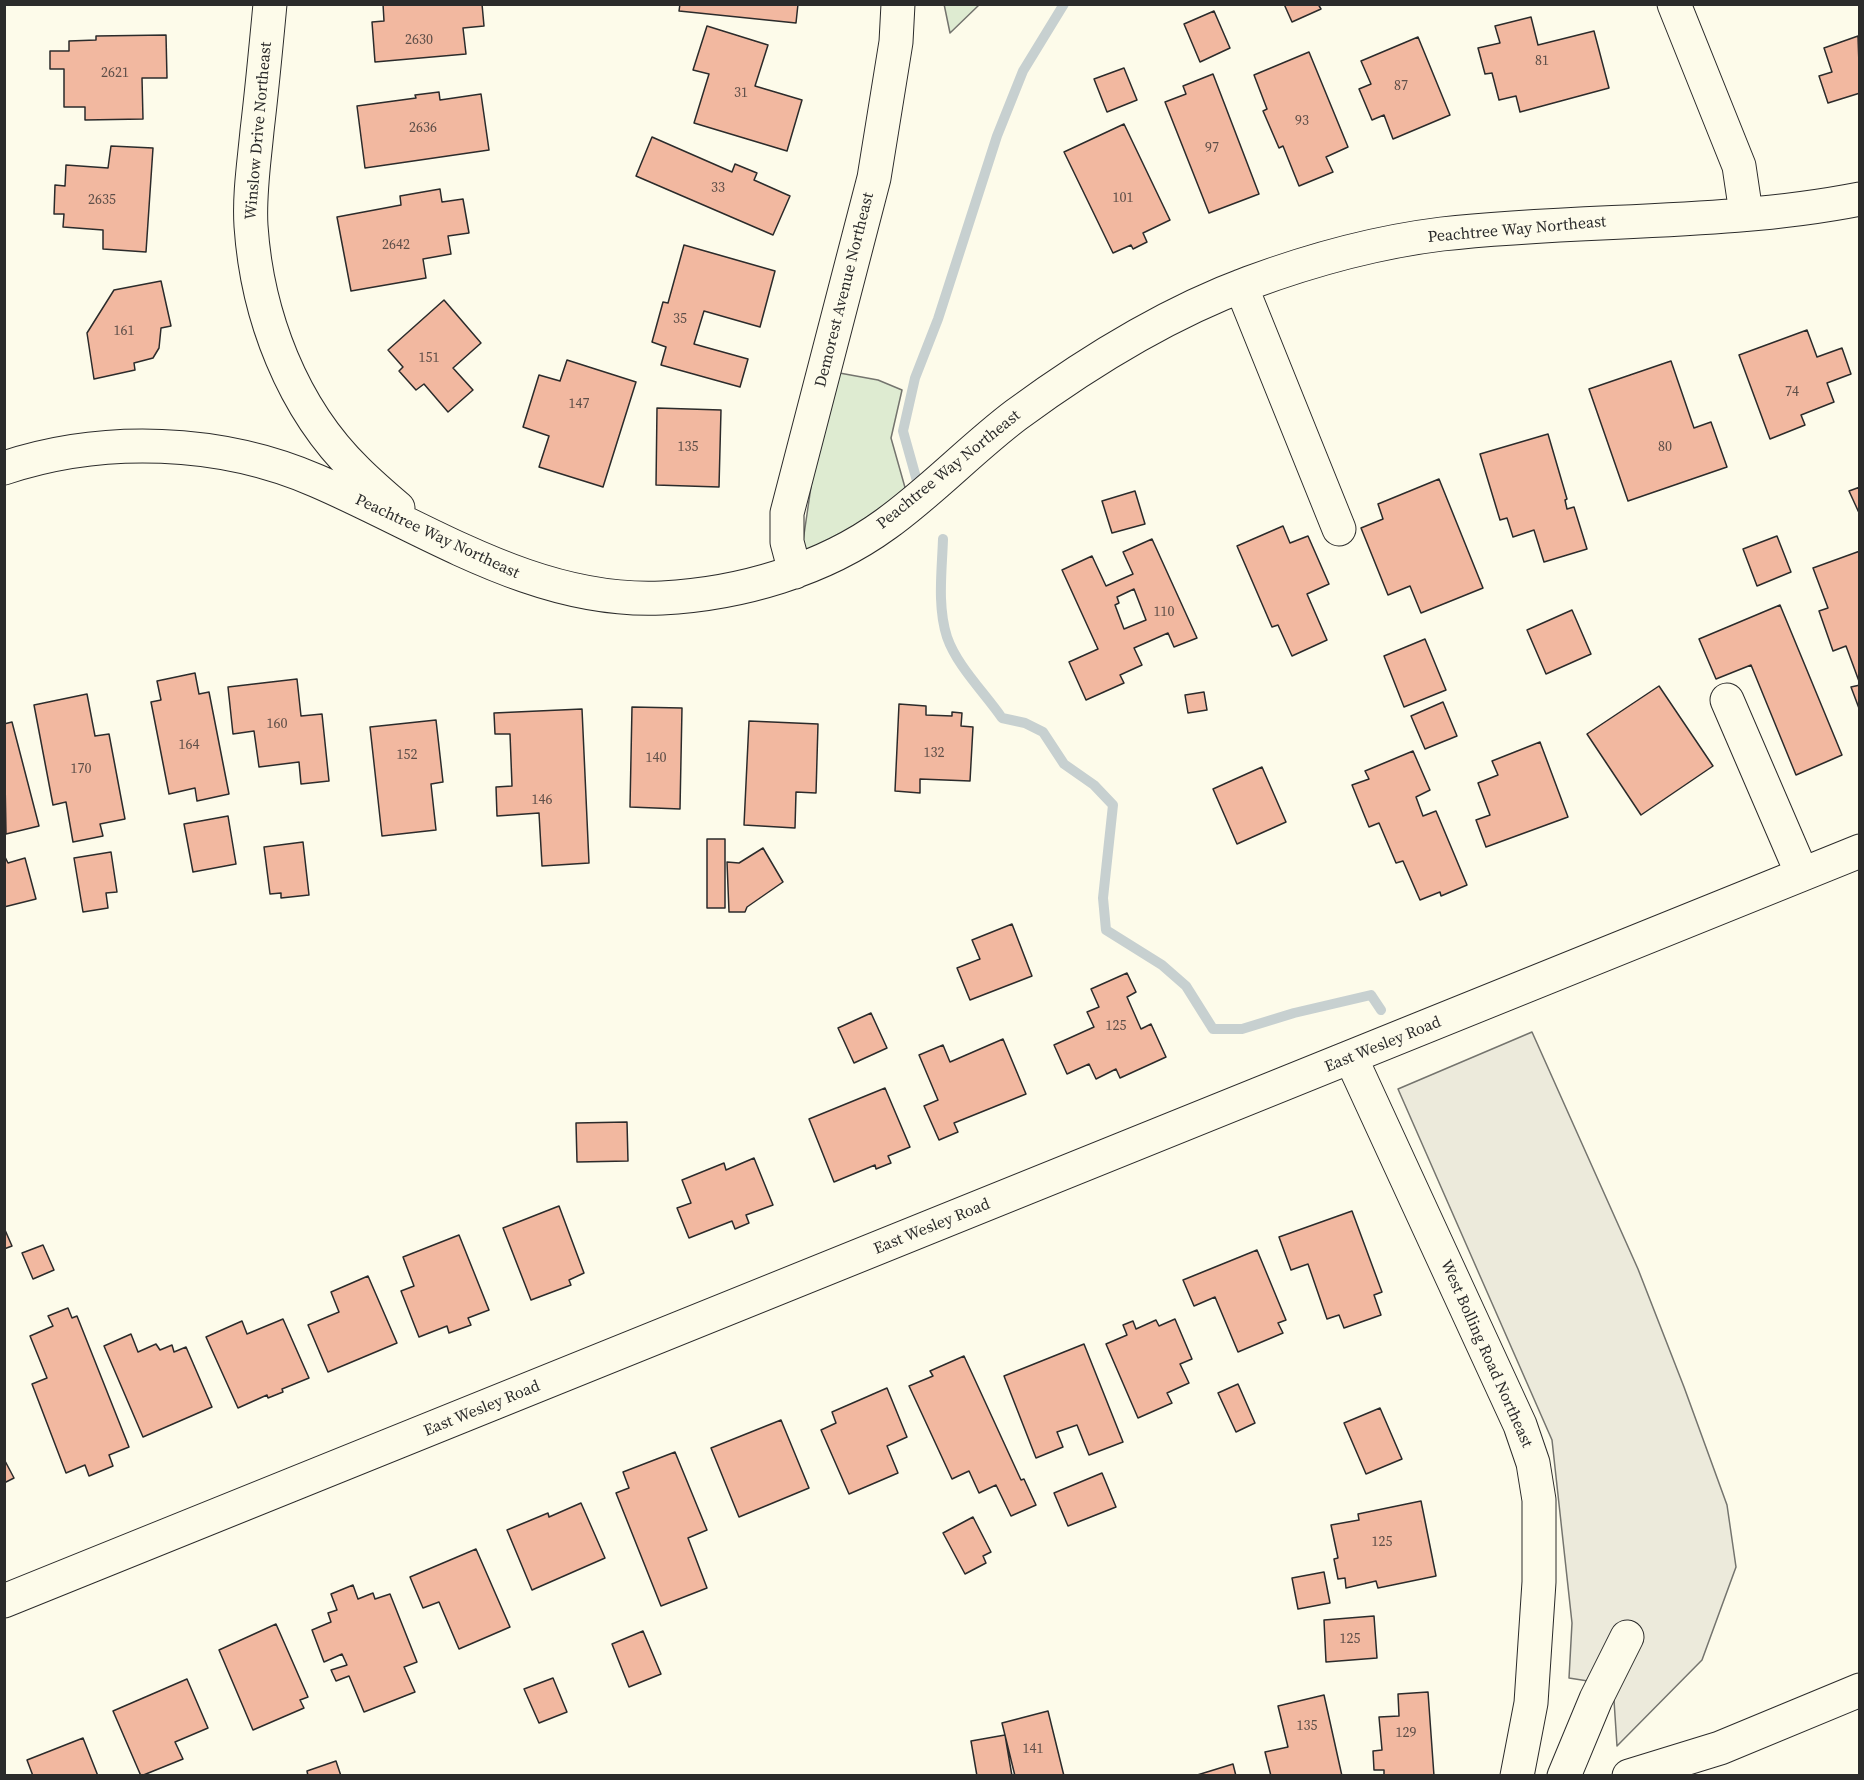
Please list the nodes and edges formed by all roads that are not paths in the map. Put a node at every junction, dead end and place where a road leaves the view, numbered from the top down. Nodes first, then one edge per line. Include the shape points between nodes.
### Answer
1 (270, 4) edge
2 (898, 4) edge
3 (1674, 4) edge
4 (1860, 199) edge
5 (1746, 213) junction
6 (1241, 286) junction
7 (4, 468) edge
8 (416, 529) junction
9 (1339, 530) dead end
10 (795, 572) junction
11 (1727, 700) dead end
12 (1860, 851) edge
13 (1802, 874) junction
14 (1350, 1058) junction
15 (4, 1601) edge
16 (1627, 1637) dead end
17 (1860, 1690) edge
18 (1517, 1776) edge
19 (1564, 1776) edge
20 (1629, 1776) edge

1 - 8 street, Winslow Drive Northeast via 251,225 257,282 270,330 292,382 323,430 356,470
2 - 10 street, Demorest Avenue Northeast via 896,42 874,178 787,513 786,542
3 - 5 street via 1739,166
4 - 5 street, Peachtree Way Northeast
5 - 6 street, Peachtree Way Northeast via 1440,234 1342,253
6 - 9 street
6 - 10 street, Peachtree Way Northeast via 1169,318 1088,364 1013,418 885,525
7 - 8 street, Peachtree Way Northeast via 83,449 150,446 246,458 313,479
8 - 10 street, Peachtree Way Northeast via 518,575 606,596 704,595
11 - 13 street
12 - 13 street, East Wesley Road
13 - 14 street, East Wesley Road
14 - 15 street, East Wesley Road
14 - 18 street, West Bolling Road Northeast via 1520,1425 1533,1463 1539,1500 1539,1582 1531,1703
16 - 19 street
17 - 20 street via 1720,1748

